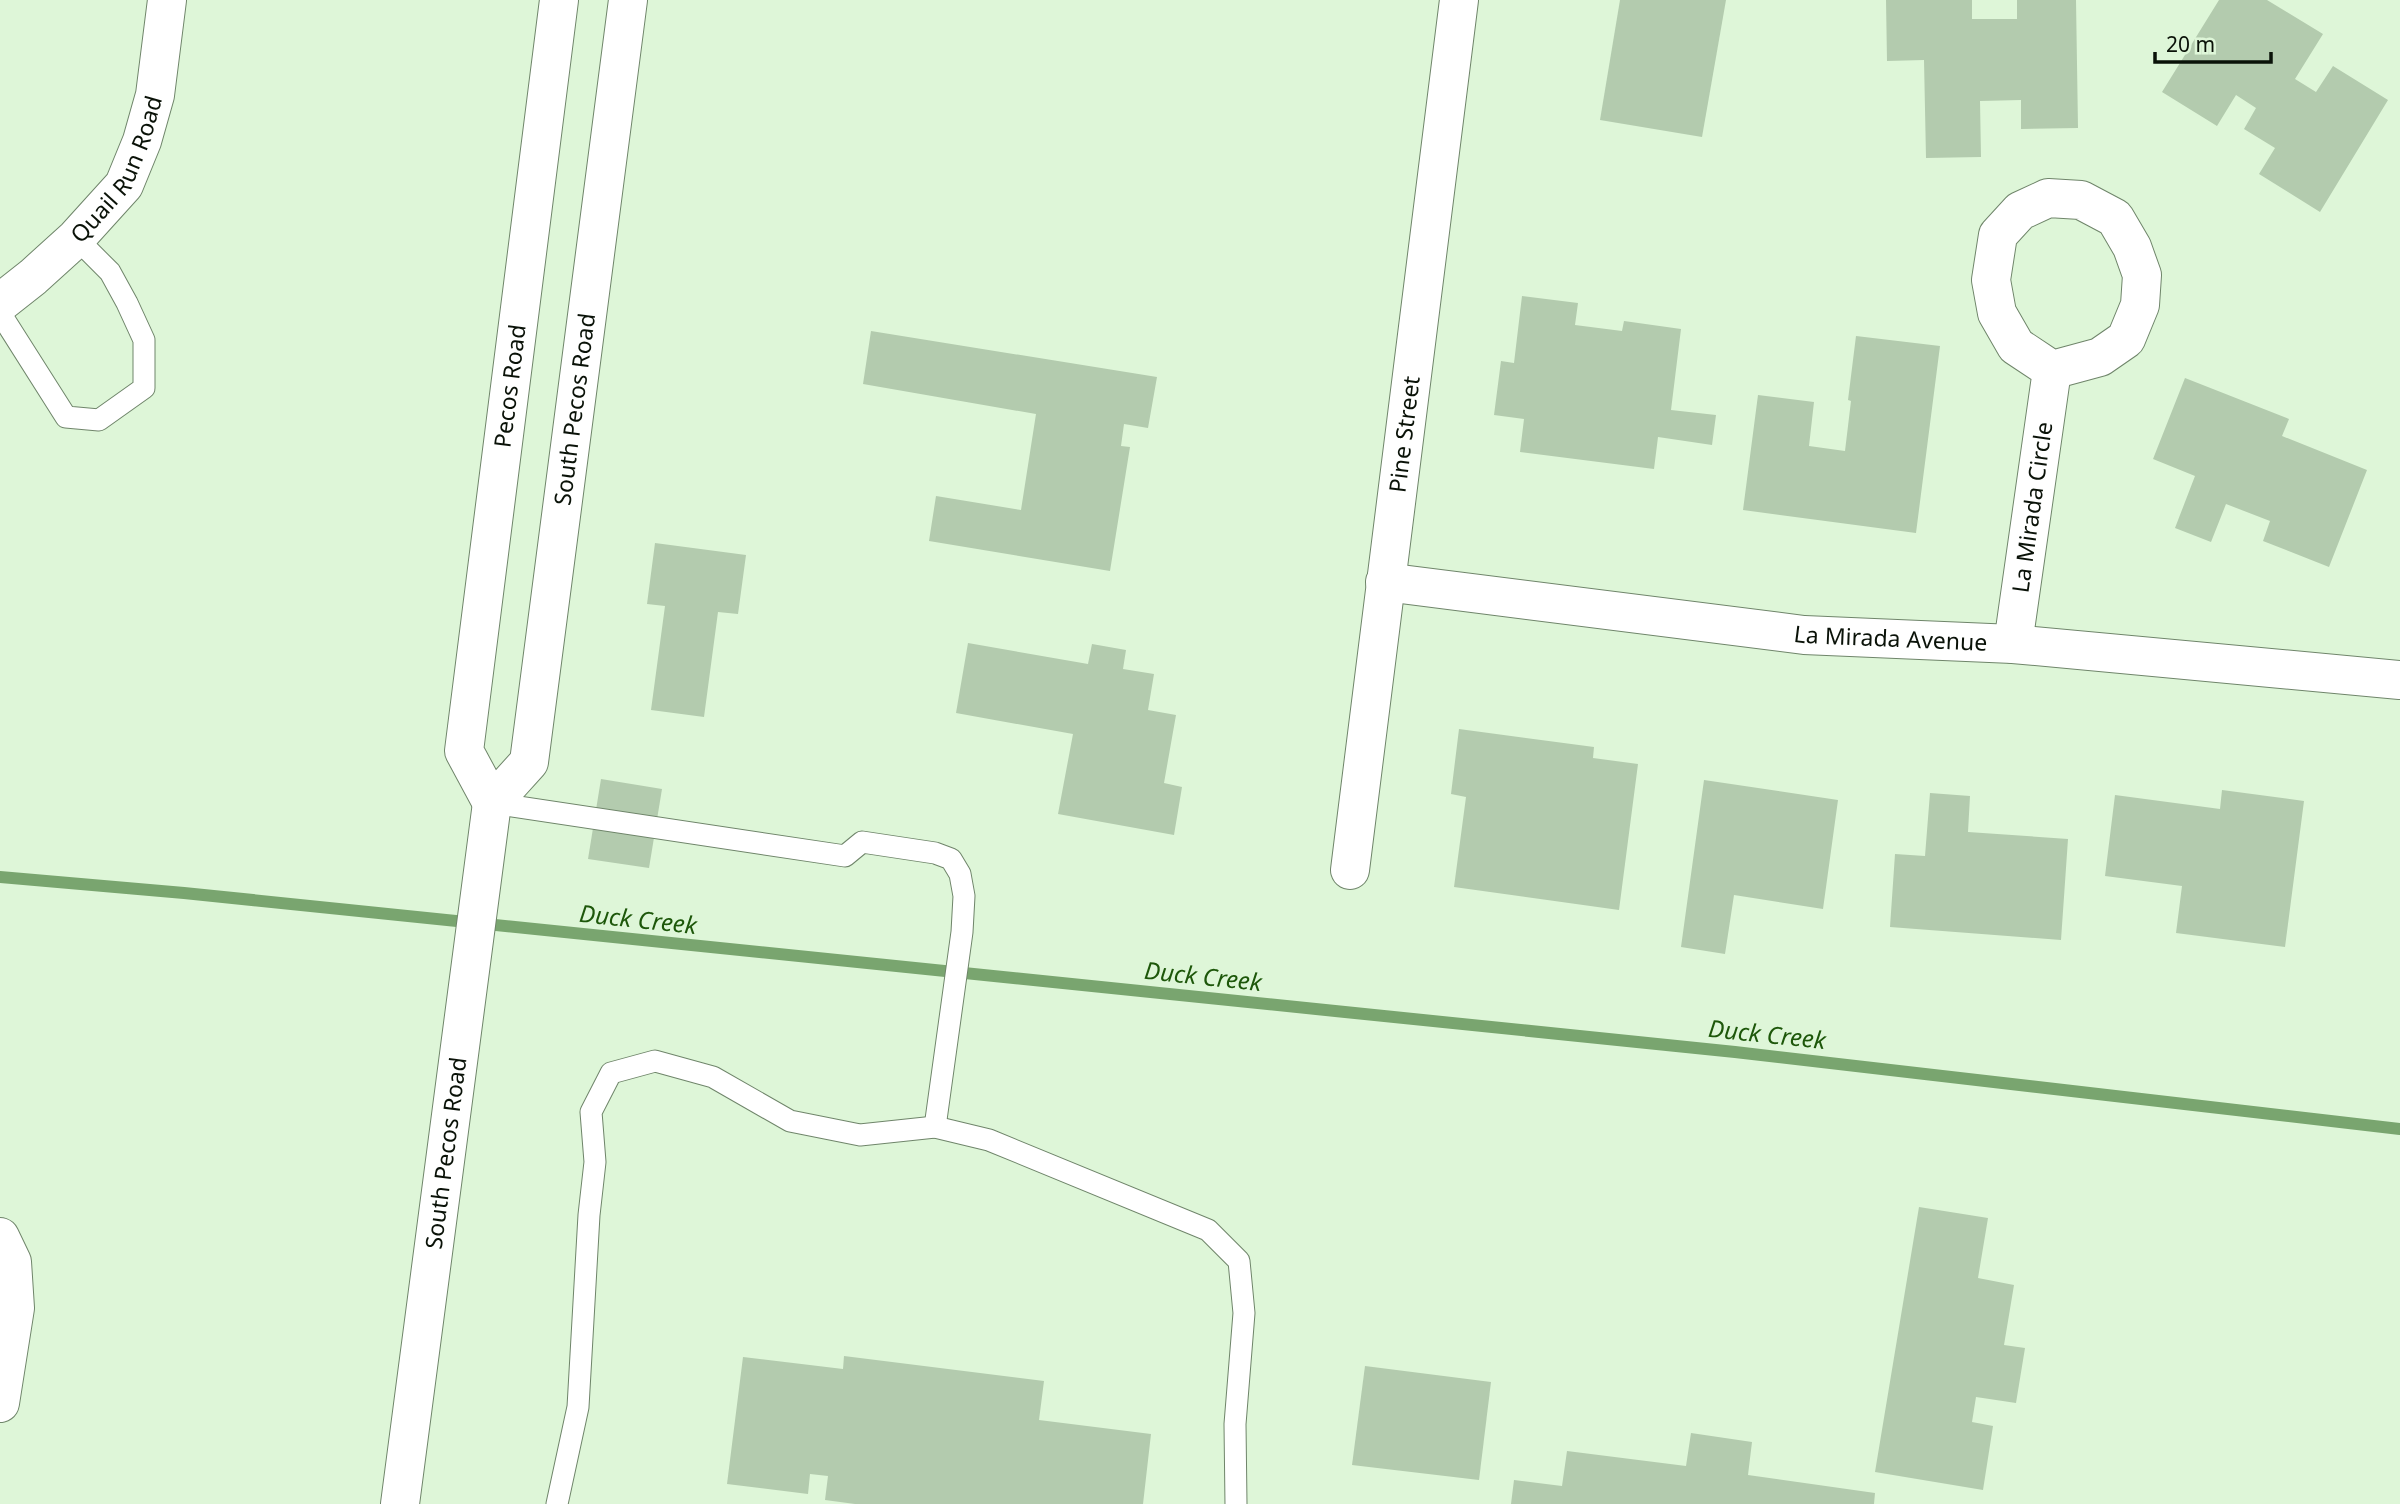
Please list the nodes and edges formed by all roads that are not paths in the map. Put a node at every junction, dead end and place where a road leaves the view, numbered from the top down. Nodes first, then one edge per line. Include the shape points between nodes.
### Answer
1 (167, 0) edge
2 (559, 0) edge
3 (628, 0) edge
4 (1459, 0) edge
5 (76, 238) junction
6 (0, 303) edge
7 (0, 313) edge
8 (2052, 370) junction
9 (1385, 582) junction
10 (2013, 644) junction
11 (2400, 680) edge
12 (492, 803) junction
13 (1350, 870) dead end
14 (935, 1127) junction
15 (0, 1237) edge
16 (0, 1403) edge
17 (400, 1504) edge
18 (557, 1504) edge
19 (1236, 1504) edge

1 - 5 street, Quail Run Road via 155,95 142,141 124,185
2 - 12 street, Pecos Road via 464,751
3 - 12 street, South Pecos Road via 529,762
4 - 9 street, Pine Street
5 - 6 street, Quail Run Road
5 - 7 lane via 110,272 144,340 144,388 99,420 66,417
8 - 8 street via 2016,346 1997,313 1991,280 1998,235 2020,211 2048,198 2081,200 2115,218 2132,247 2142,275 2140,305 2126,339 2100,357
8 - 10 street, La Mirada Circle
9 - 10 street, La Mirada Avenue via 1804,635
9 - 13 street, Pine Street
10 - 11 street, La Mirada Avenue
12 - 14 lane via 845,856 862,842 951,859 960,874 963,908
12 - 17 street, South Pecos Road
14 - 18 lane via 860,1135 790,1121 713,1077 655,1061 611,1073 592,1112 595,1162 578,1406
14 - 19 lane via 989,1140 1208,1230 1239,1261 1244,1313 1235,1424
15 - 16 street via 12,1262 15,1308

